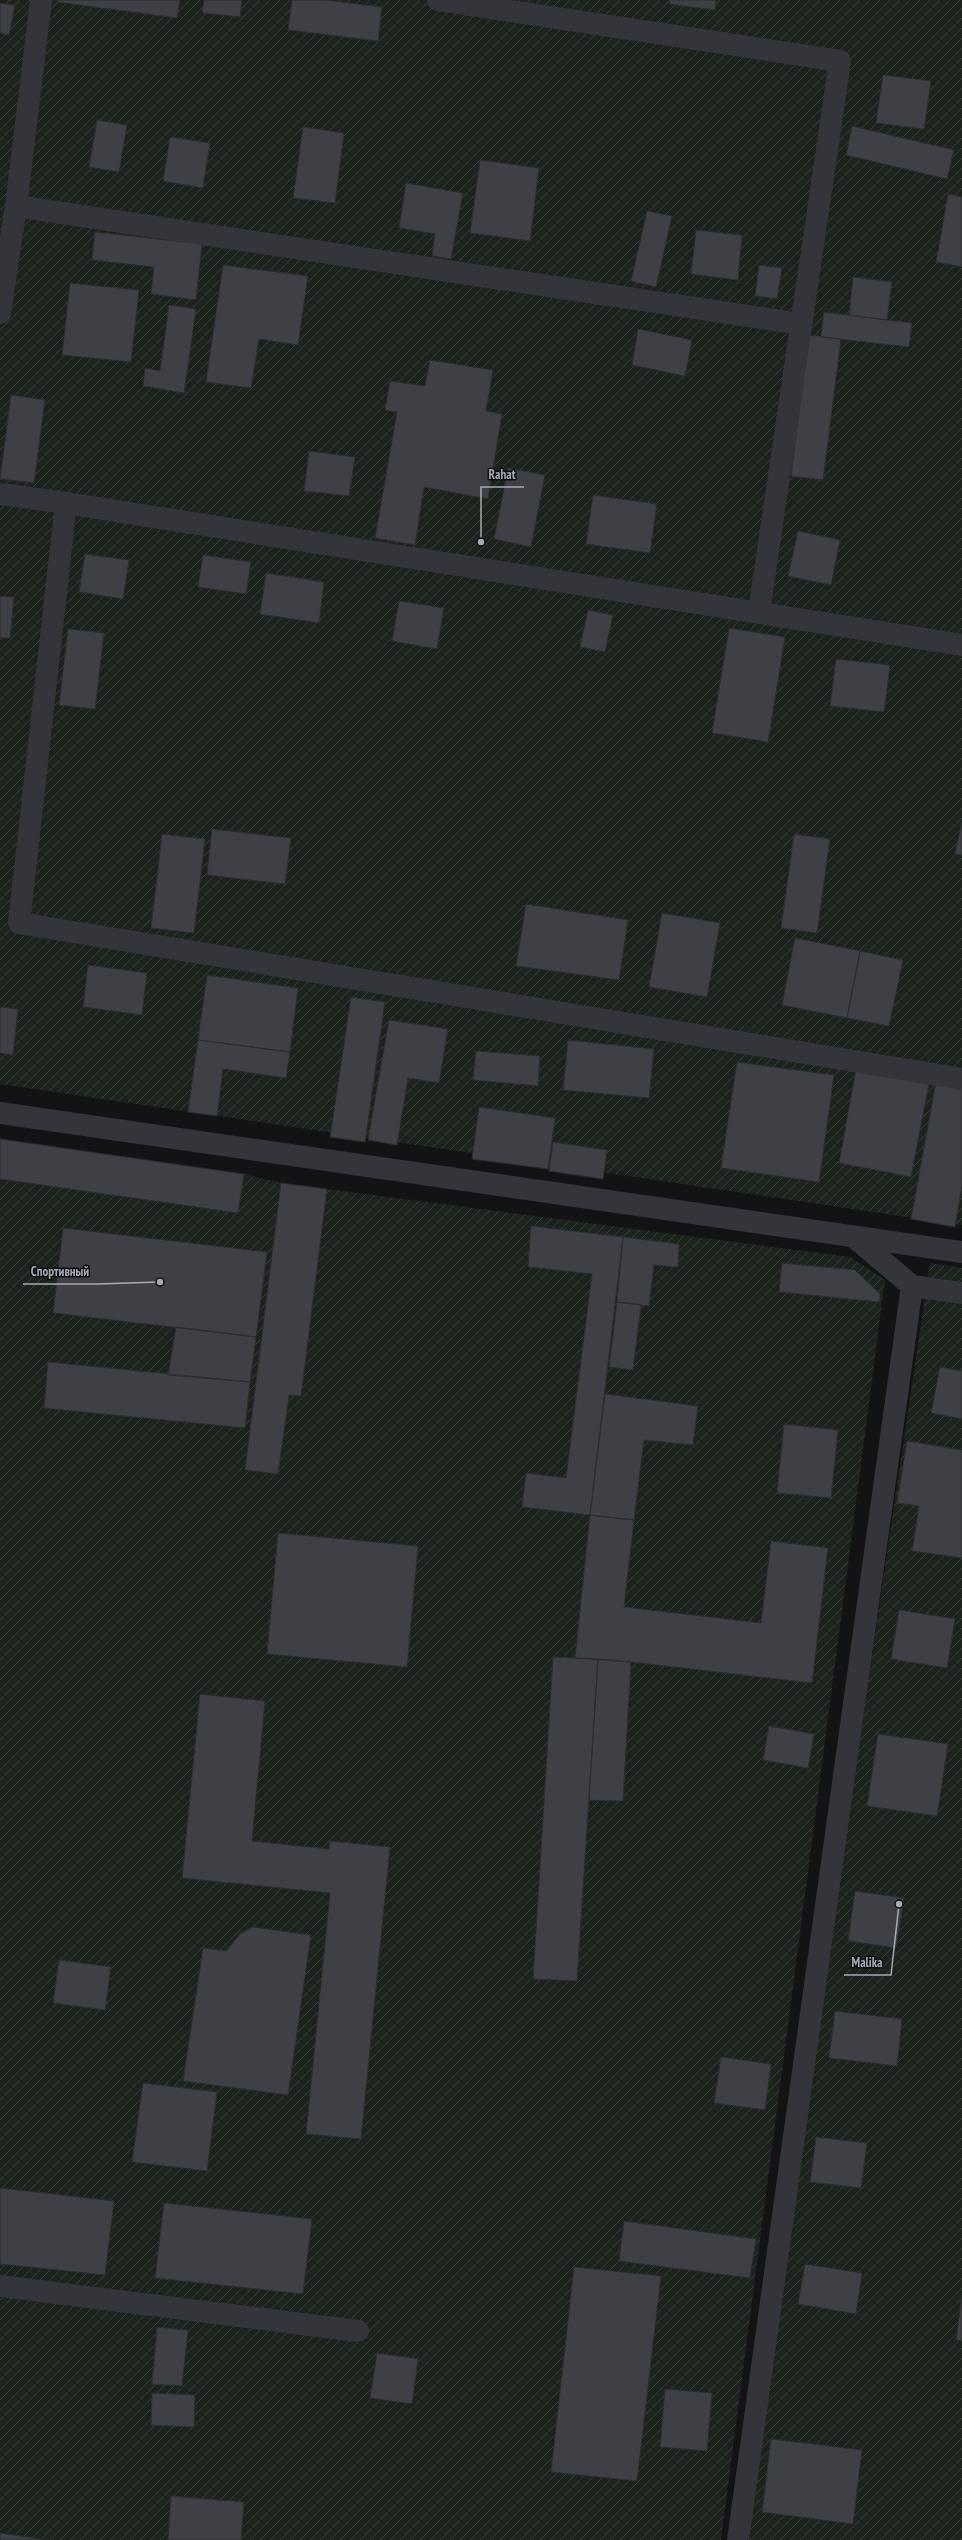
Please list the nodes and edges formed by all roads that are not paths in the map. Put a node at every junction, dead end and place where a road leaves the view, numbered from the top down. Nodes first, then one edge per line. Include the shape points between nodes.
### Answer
1 (40, 0) edge
2 (438, 0) edge
3 (16, 206) junction
4 (0, 313) edge
5 (801, 324) junction
6 (0, 494) edge
7 (66, 503) junction
8 (759, 612) junction
9 (962, 645) edge
10 (962, 1079) edge
11 (0, 1113) edge
12 (854, 1237) junction
13 (962, 1252) edge
14 (912, 1286) junction
15 (962, 1293) edge
16 (0, 2286) edge
17 (358, 2331) dead end
18 (738, 2540) edge

1 - 3 street
2 - 5 street via 840,61
3 - 4 street
3 - 5 street
5 - 8 street
6 - 7 street
7 - 8 street
7 - 10 street via 19,923
8 - 9 street
11 - 12 street
12 - 13 street
12 - 14 street
14 - 15 street
14 - 18 street
16 - 17 street

